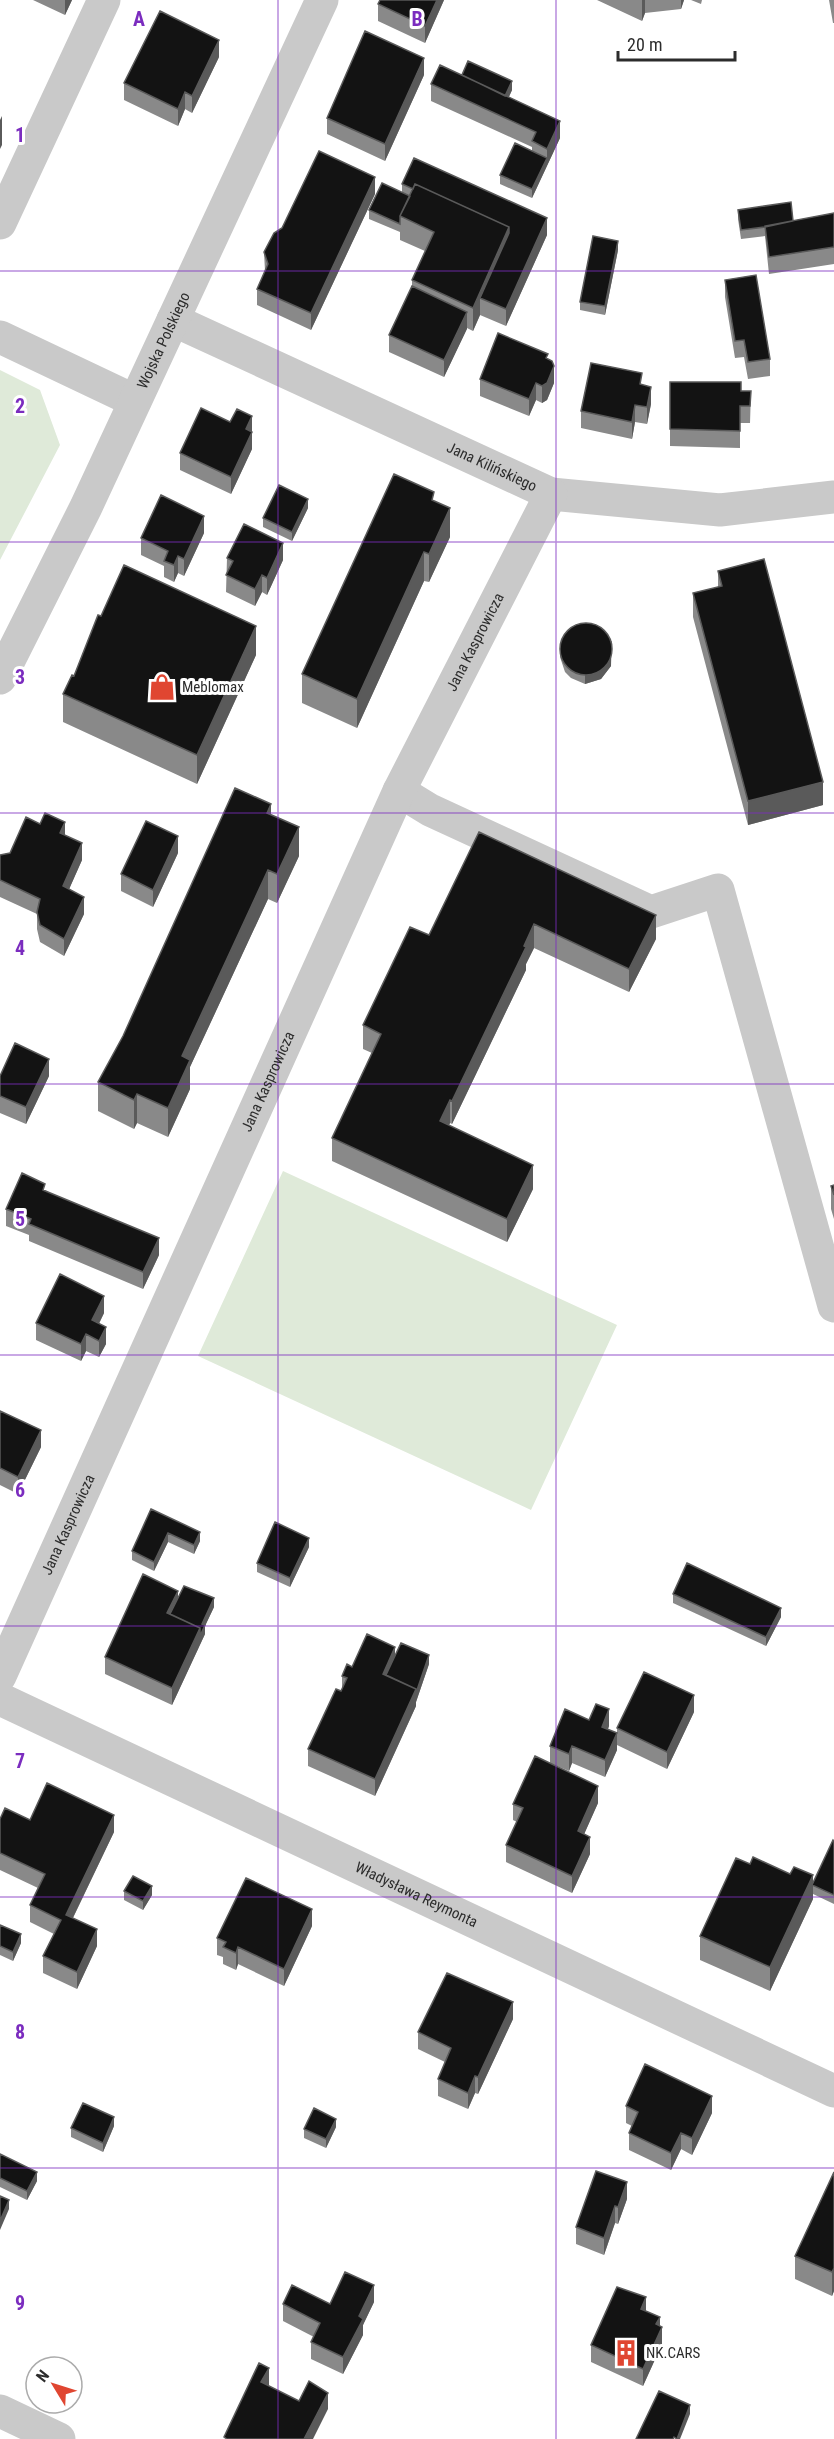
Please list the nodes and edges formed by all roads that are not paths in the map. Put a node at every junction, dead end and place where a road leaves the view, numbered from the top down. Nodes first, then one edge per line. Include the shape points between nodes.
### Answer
1 (104, 0) edge
2 (322, 0) edge
3 (0, 223) edge
4 (173, 320) junction
5 (0, 337) edge
6 (135, 401) junction
7 (551, 494) junction
8 (834, 497) edge
9 (0, 678) edge
10 (399, 790) junction
11 (834, 1306) edge
12 (0, 1676) edge
13 (0, 1699) edge
14 (834, 2091) edge
15 (0, 2410) edge
16 (59, 2439) edge

1 - 3 street
2 - 4 street, Wojska Polskiego
4 - 6 street, Wojska Polskiego
4 - 7 street, Jana Kilińskiego
5 - 6 street
6 - 9 street, Wojska Polskiego
7 - 8 street, Jana Kilińskiego via 720,510
7 - 10 street, Jana Kasprowicza
10 - 11 street via 430,810 651,912 718,890
10 - 12 street, Jana Kasprowicza
13 - 14 street, Władysława Reymonta
15 - 16 street

